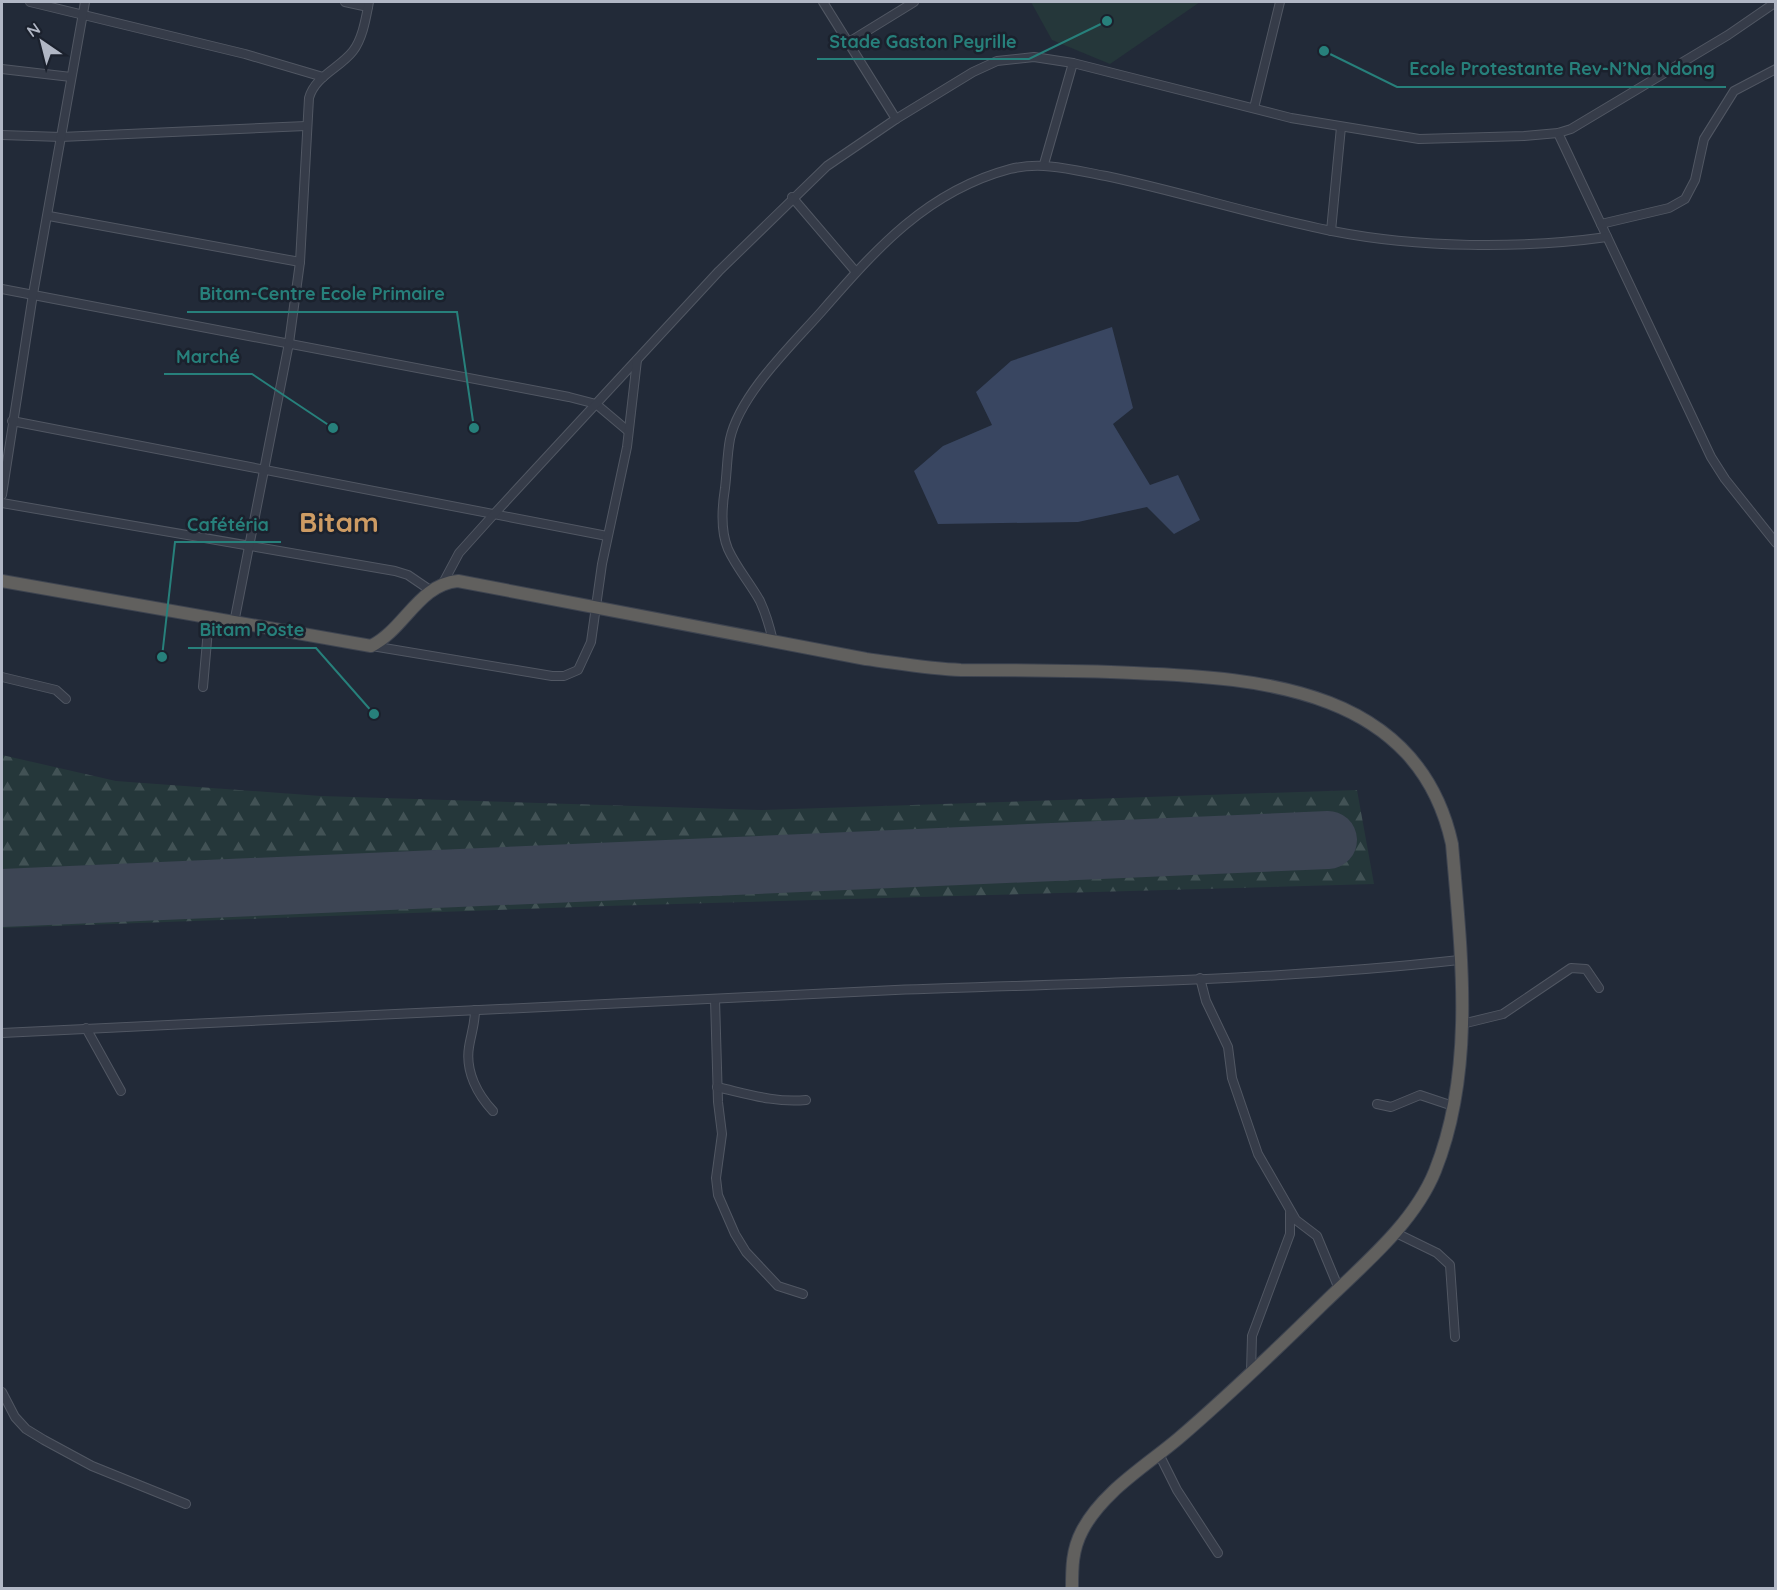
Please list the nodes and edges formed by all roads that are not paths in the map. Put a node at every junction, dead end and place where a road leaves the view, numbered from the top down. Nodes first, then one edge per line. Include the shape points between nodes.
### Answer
1 (30, 2) edge
2 (85, 2) edge
3 (345, 2) edge
4 (823, 2) edge
5 (914, 2) edge
6 (1280, 2) edge
7 (1776, 2) edge
8 (368, 4) edge
9 (82, 15) junction
10 (849, 42) junction
11 (1073, 63) junction
12 (2, 69) edge
13 (1776, 69) edge
14 (71, 76) junction
15 (323, 77) junction
16 (1254, 108) junction
17 (896, 119) junction
18 (306, 126) junction
19 (1341, 127) junction
20 (1558, 133) junction
21 (2, 135) edge
22 (61, 137) junction
23 (1044, 164) junction
24 (792, 197) junction
25 (48, 216) junction
26 (1601, 224) junction
27 (1331, 231) junction
28 (1607, 237) junction
29 (300, 262) junction
30 (856, 272) junction
31 (2, 289) edge
32 (33, 294) junction
33 (290, 343) junction
34 (637, 360) junction
35 (596, 404) junction
36 (12, 421) junction
37 (628, 431) junction
38 (264, 468) junction
39 (2, 495) edge
40 (2, 503) edge
41 (495, 513) junction
42 (607, 536) junction
43 (1776, 543) edge
44 (250, 547) junction
45 (2, 582) edge
46 (443, 583) junction
47 (430, 590) junction
48 (595, 605) junction
49 (209, 618) junction
50 (234, 623) junction
51 (774, 642) junction
52 (371, 646) junction
53 (2, 677) edge
54 (203, 687) dead end
55 (66, 699) dead end
56 (1459, 960) junction
57 (1200, 978) junction
58 (1599, 988) dead end
59 (716, 999) junction
60 (475, 1010) junction
61 (1462, 1024) junction
62 (86, 1028) junction
63 (2, 1033) edge
64 (717, 1087) junction
65 (121, 1091) dead end
66 (806, 1100) dead end
67 (1377, 1104) dead end
68 (1453, 1106) junction
69 (493, 1112) dead end
70 (1290, 1210) junction
71 (1394, 1232) junction
72 (1339, 1289) junction
73 (803, 1294) dead end
74 (1455, 1338) dead end
75 (1251, 1372) junction
76 (2, 1392) edge
77 (1159, 1455) junction
78 (186, 1504) dead end
79 (1218, 1553) dead end
80 (1072, 1588) edge

1 - 9 street
2 - 9 street
3 - 8 street
4 - 10 street
5 - 10 street
6 - 16 street
7 - 20 street via 1612,106
8 - 15 street via 353,51
9 - 14 street
9 - 15 street
10 - 17 street
11 - 16 street
11 - 17 street via 1034,57 997,62 973,72
11 - 23 street
12 - 14 street
13 - 26 street via 1734,91 1704,139 1695,180 1685,199 1669,208
14 - 22 street
15 - 18 street via 312,90
16 - 19 street
17 - 24 street via 827,166
18 - 22 street
18 - 29 street
19 - 20 street via 1419,139
19 - 27 street
20 - 26 street
21 - 22 street
22 - 25 street
23 - 27 street
23 - 30 street via 1008,170 946,196 906,222
24 - 30 street
24 - 34 street
25 - 29 street
25 - 32 street
26 - 28 street
27 - 28 street via 1480,244 1565,243
28 - 43 street via 1711,457
29 - 33 street
30 - 51 street via 759,384 731,437 722,509 724,536 760,603
31 - 32 street
32 - 33 street
32 - 36 street
33 - 35 street
33 - 38 street
34 - 35 street
34 - 37 street
35 - 37 street
35 - 41 street
36 - 38 street
36 - 39 street
37 - 42 street
38 - 41 street
38 - 44 street
40 - 44 street
41 - 42 street
41 - 46 street via 459,553
42 - 48 street
44 - 47 street via 395,571
44 - 50 street
45 - 49 highway
46 - 47 highway
46 - 48 highway via 458,581
47 - 52 highway via 392,632
48 - 51 highway
48 - 52 street via 591,642 582,665 564,676
49 - 50 highway
49 - 54 street
50 - 52 highway
51 - 56 highway via 958,670 1029,668 1189,674 1241,680 1298,692 1360,715 1397,742 1411,758 1446,816 1452,844
53 - 55 street via 56,690
56 - 57 street
56 - 61 highway
57 - 59 street
57 - 70 street via 1227,1047 1234,1087 1258,1154
58 - 61 street via 1586,969 1571,968 1503,1014
59 - 60 street
59 - 64 street
60 - 62 street via 280,1016
60 - 69 street via 468,1051 476,1092
61 - 68 highway
62 - 63 street
62 - 65 street
64 - 66 street via 769,1100
64 - 73 street via 722,1134 717,1185 724,1211 746,1252 771,1281
67 - 68 street via 1391,1107 1420,1095
68 - 71 highway via 1434,1173 1423,1195
70 - 72 street via 1296,1220 1317,1236
70 - 75 street via 1290,1234 1252,1336
71 - 72 highway
71 - 74 street via 1437,1253 1450,1265
72 - 75 highway
75 - 77 highway
76 - 78 street via 15,1417 44,1440 92,1466
77 - 79 street
77 - 80 highway via 1118,1488 1083,1529 1074,1549

